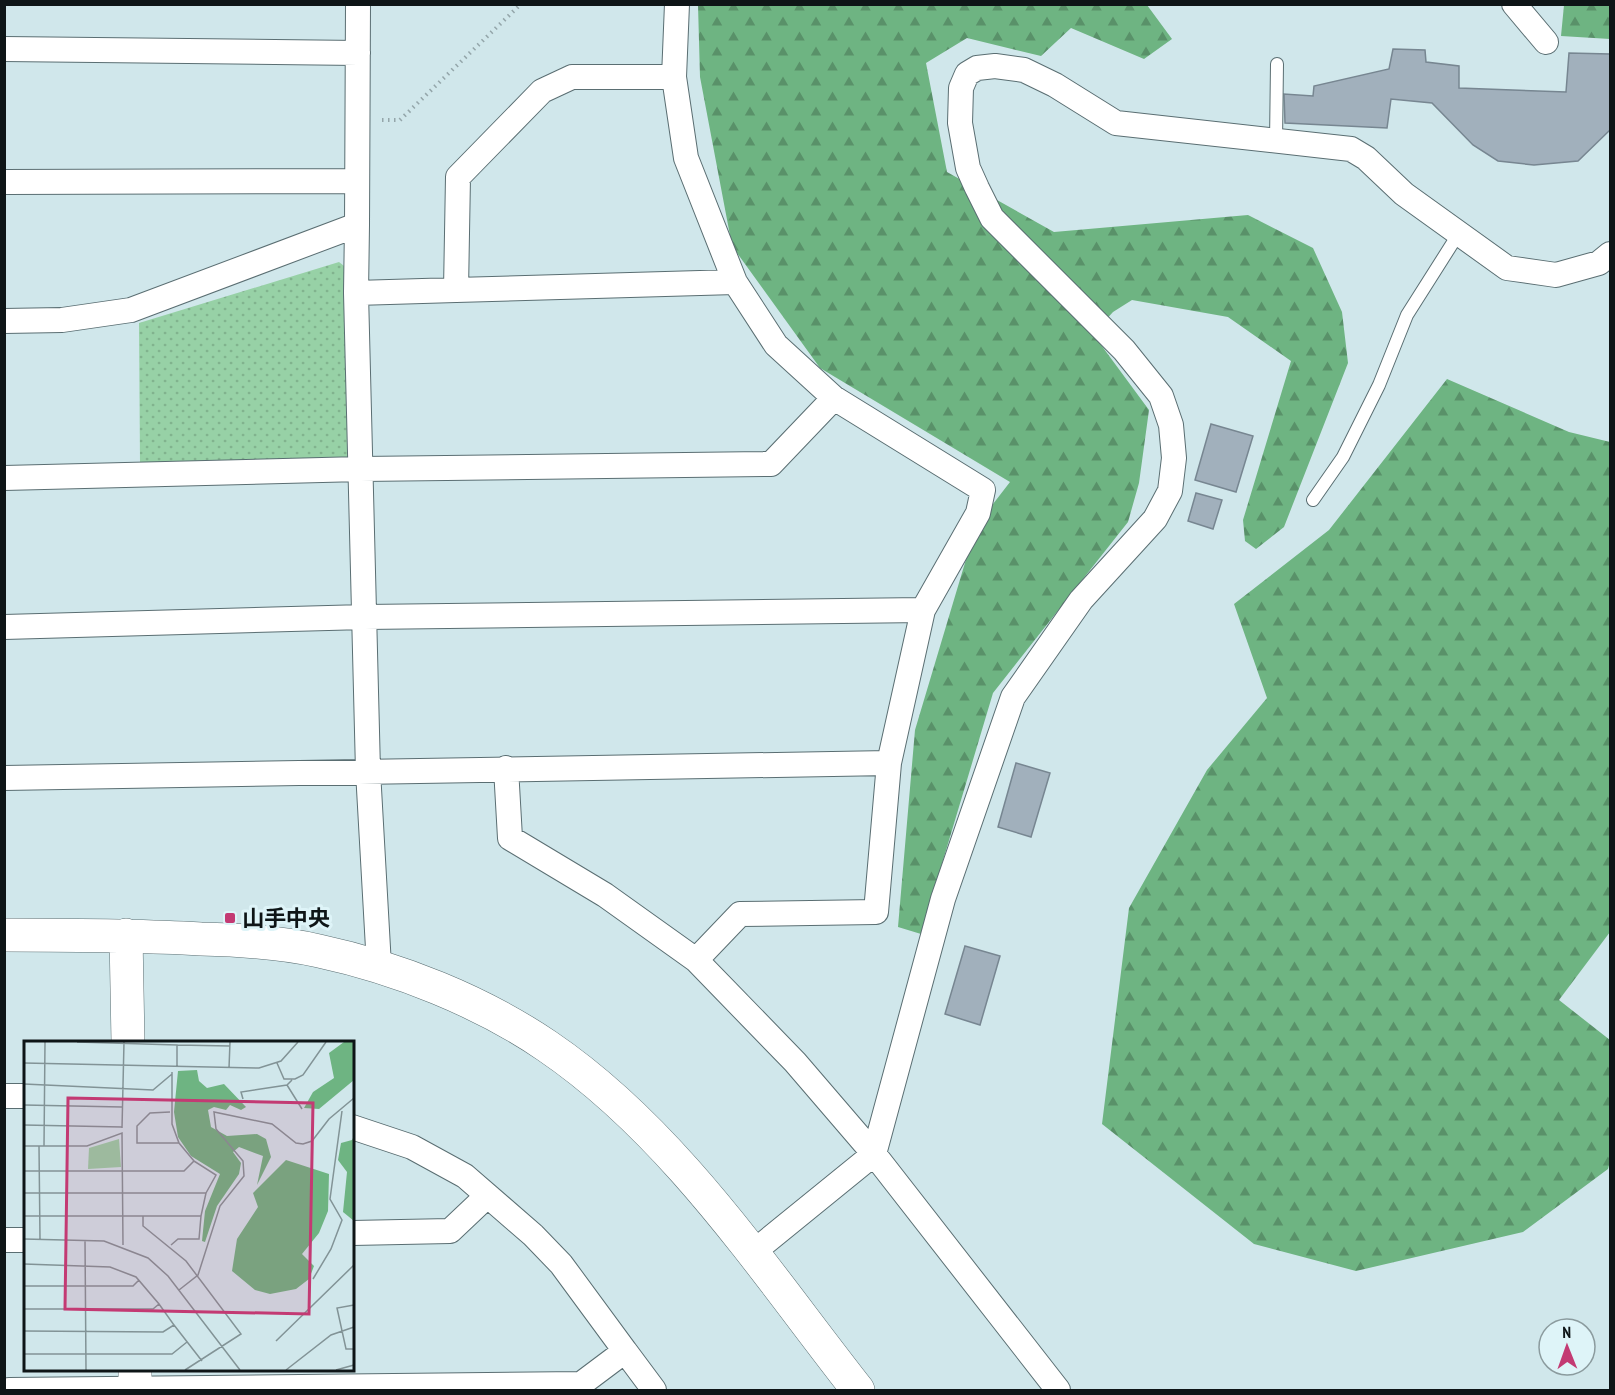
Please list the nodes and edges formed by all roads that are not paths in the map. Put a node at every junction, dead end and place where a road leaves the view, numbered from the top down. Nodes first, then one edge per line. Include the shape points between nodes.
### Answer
1 (358, 4) edge
2 (677, 4) edge
3 (1514, 4) edge
4 (1546, 42) dead end
5 (4, 49) edge
6 (358, 53) junction
7 (1277, 64) dead end
8 (674, 77) junction
9 (1276, 141) junction
10 (357, 181) junction
11 (4, 182) edge
12 (357, 225) junction
13 (1459, 233) junction
14 (1611, 254) edge
15 (735, 282) junction
16 (456, 290) junction
17 (356, 293) junction
18 (4, 321) edge
19 (834, 398) junction
20 (361, 469) junction
21 (4, 478) edge
22 (1313, 500) dead end
23 (923, 610) junction
24 (365, 617) junction
25 (4, 627) edge
26 (889, 763) junction
27 (506, 768) junction
28 (369, 771) junction
29 (4, 778) edge
30 (4, 935) edge
31 (126, 935) junction
32 (696, 960) junction
33 (380, 966) junction
34 (128, 1041) edge
35 (4, 1096) edge
36 (24, 1096) edge
37 (354, 1127) edge
38 (874, 1154) junction
39 (488, 1196) junction
40 (354, 1233) edge
41 (4, 1240) edge
42 (24, 1240) edge
43 (751, 1254) junction
44 (625, 1351) junction
45 (135, 1383) edge
46 (9, 1390) edge
47 (654, 1390) edge
48 (858, 1390) edge
49 (1058, 1390) edge

1 - 6 street
2 - 8 street
3 - 4 street
5 - 6 street
6 - 10 street
7 - 9 lane
8 - 15 street via 686,158
8 - 16 street via 572,77 542,90 458,177
9 - 13 street via 1351,149
9 - 38 street via 1116,123 1024,69 976,68 967,74 961,88 960,123 968,168 992,218 1124,351 1161,396 1171,425 1174,458 1170,491 1155,519 1081,600 1013,697 943,899
10 - 11 street
10 - 12 street
12 - 17 street
12 - 18 street via 130,310 62,320
13 - 14 street via 1507,268 1533,273 1556,275 1578,271
13 - 22 lane via 1407,315 1343,457
15 - 16 street
15 - 19 street via 776,345
16 - 17 street
17 - 20 street
19 - 20 street via 771,464
19 - 23 street via 984,490 978,513
20 - 21 street
20 - 24 street
23 - 24 street
23 - 26 street
24 - 25 street
24 - 28 street
26 - 27 street
26 - 32 street via 876,912 740,914
27 - 28 street
27 - 32 street via 510,838 605,896
28 - 29 street
28 - 33 street
30 - 31 street
31 - 33 street via 249,941 318,950
31 - 34 street
32 - 38 street via 795,1062
33 - 43 street via 474,1005 547,1046 615,1100 680,1165
35 - 36 street
37 - 39 street via 412,1147 465,1176
38 - 43 street
38 - 49 street
39 - 40 street via 450,1231
39 - 44 street via 561,1264
41 - 42 street
43 - 48 street
44 - 45 street via 580,1384
44 - 47 street
45 - 46 street

